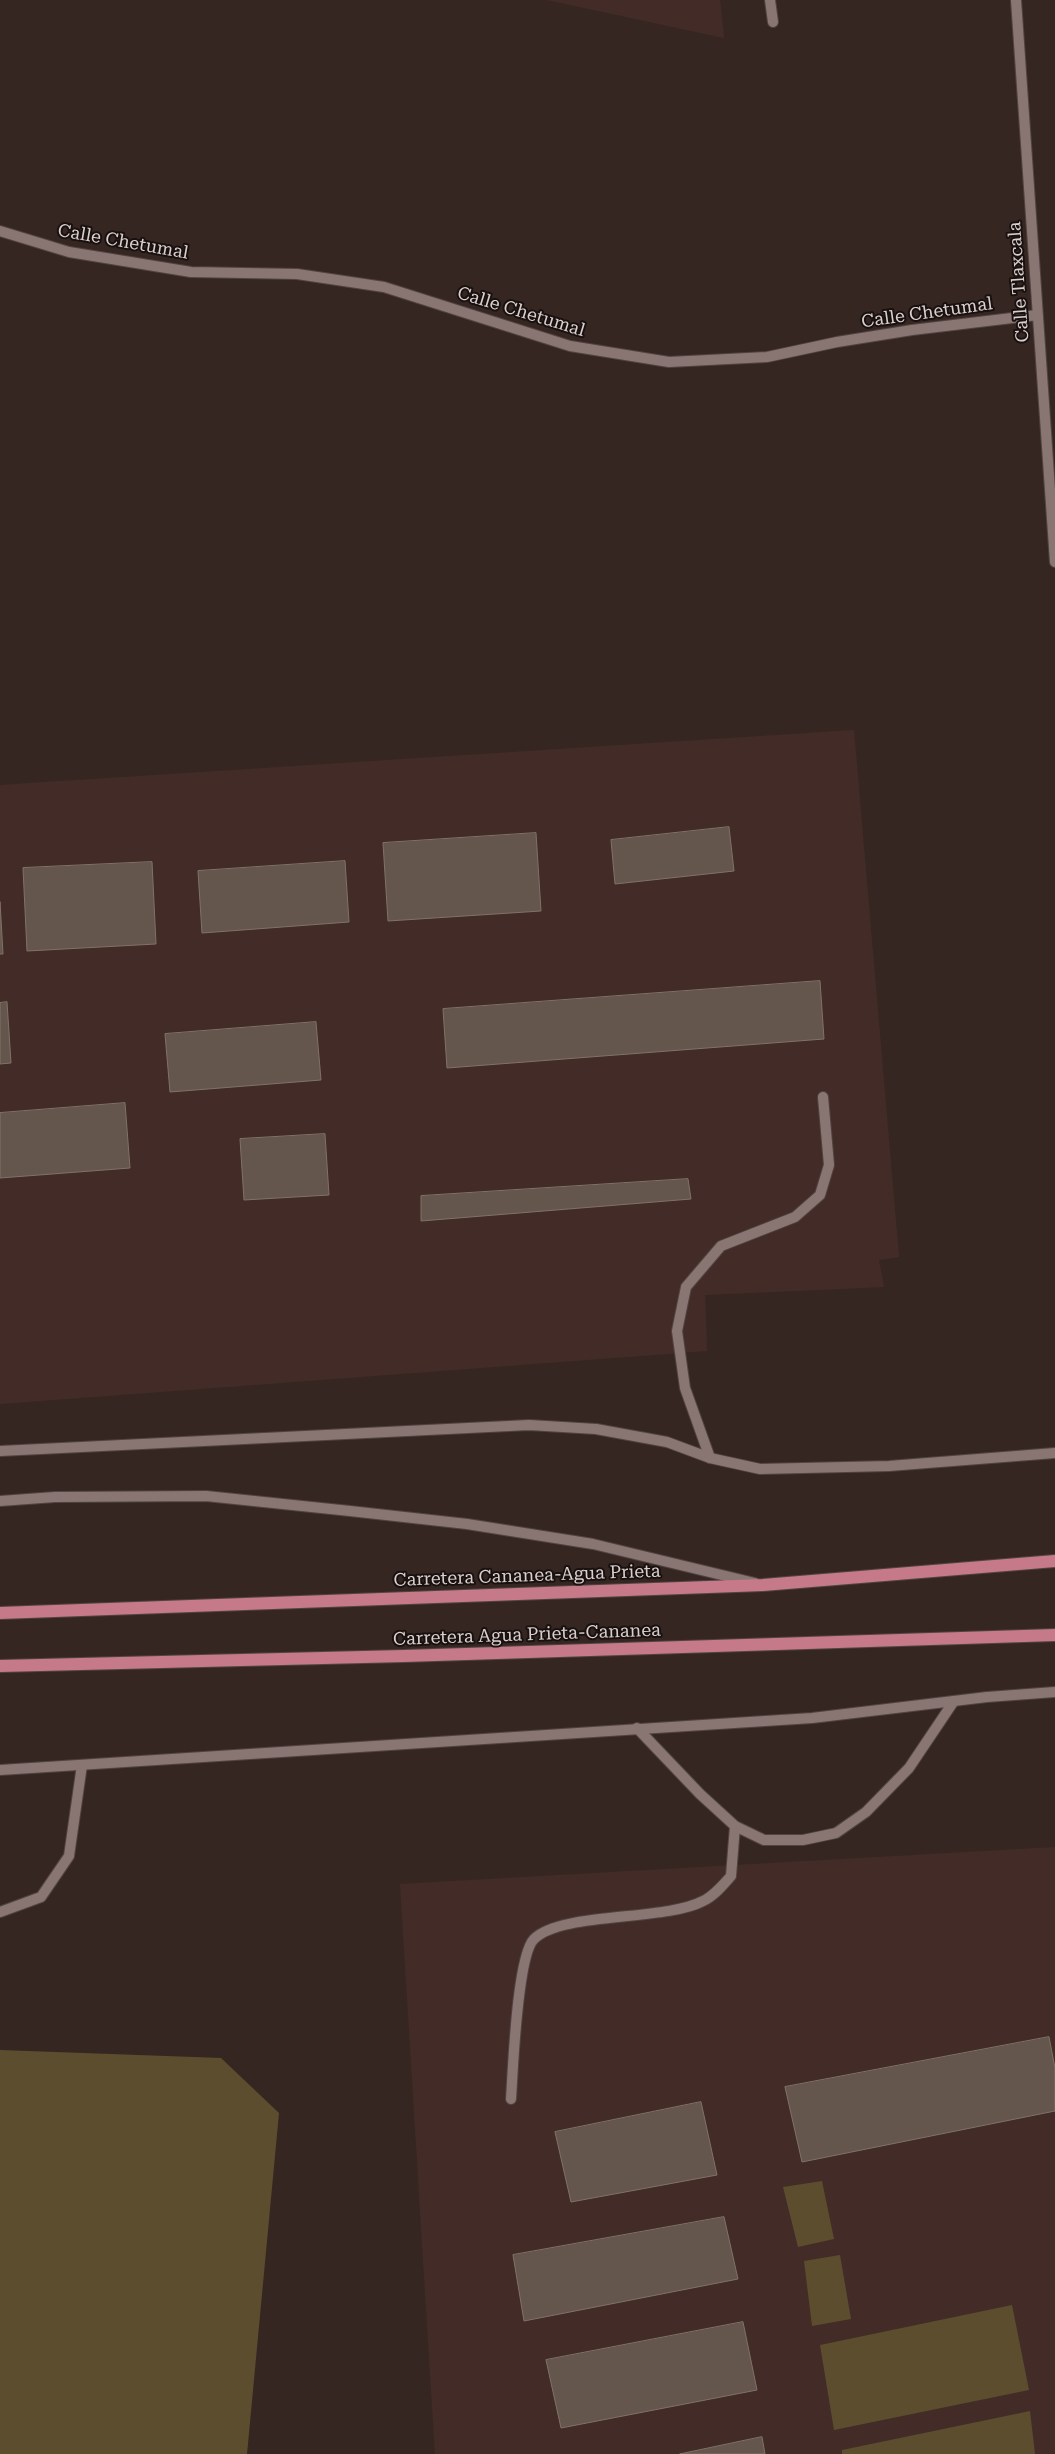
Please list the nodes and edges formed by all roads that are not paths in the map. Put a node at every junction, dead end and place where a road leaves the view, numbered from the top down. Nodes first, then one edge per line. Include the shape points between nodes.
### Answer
1 (770, 0) edge
2 (1016, 0) edge
3 (773, 22) dead end
4 (0, 231) edge
5 (1037, 315) junction
6 (1052, 478) edge
7 (1055, 562) edge
8 (822, 1097) dead end
9 (0, 1452) edge
10 (1055, 1453) edge
11 (710, 1458) junction
12 (0, 1501) edge
13 (1054, 1561) edge
14 (764, 1585) junction
15 (0, 1613) edge
16 (1055, 1635) edge
17 (0, 1666) edge
18 (1055, 1692) edge
19 (954, 1701) junction
20 (637, 1728) junction
21 (82, 1765) junction
22 (0, 1770) edge
23 (735, 1826) junction
24 (0, 1912) edge
25 (511, 2099) dead end

1 - 3 street
2 - 5 street, Calle Tlaxcala
4 - 5 street, Calle Chetumal via 69,252 191,272 297,274 384,287 570,346 669,362 767,357 912,330
5 - 6 street, Calle Tlaxcala
6 - 7 street, Calle Tlaxcala
8 - 11 street via 829,1164 820,1195 795,1217 721,1246 686,1287 677,1331 685,1388
9 - 11 street via 529,1425 596,1429 667,1442
10 - 11 street via 889,1466 760,1469
12 - 14 street via 55,1497 206,1496 350,1511 467,1524 593,1544
13 - 14 main road, Carretera Cananea-Agua Prieta
14 - 15 main road, Carretera Cananea-Agua Prieta
16 - 17 main road, Carretera Agua Prieta-Cananea
18 - 19 street
19 - 20 street via 812,1718
19 - 23 street via 909,1768 866,1812 836,1833 803,1840 764,1840
20 - 21 street
20 - 23 street
21 - 22 street
21 - 24 street via 69,1856 41,1897
23 - 25 street via 731,1876 703,1902 673,1910 570,1924 552,1928 534,1939 523,1966

